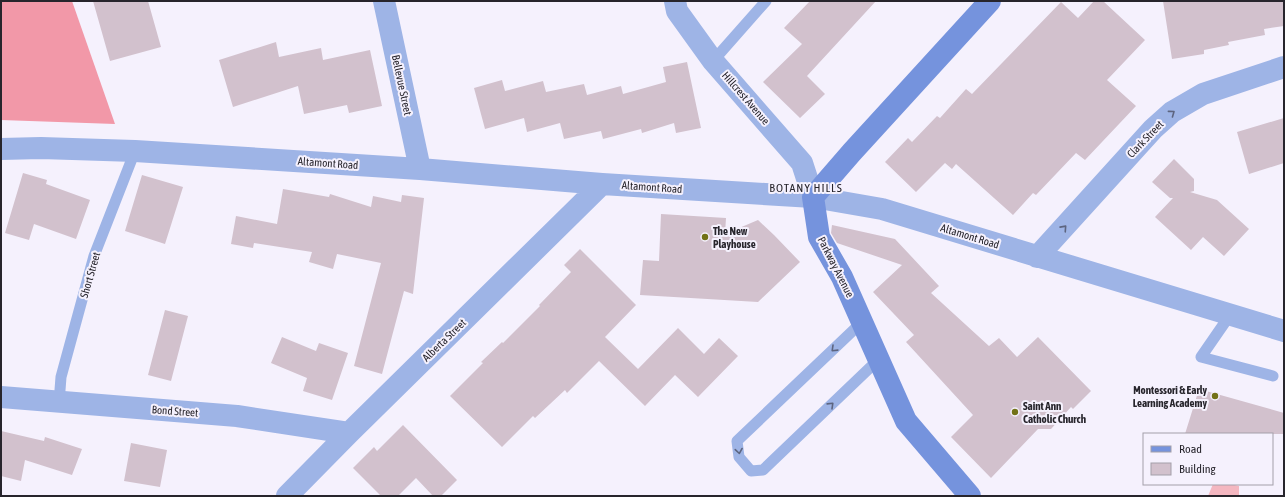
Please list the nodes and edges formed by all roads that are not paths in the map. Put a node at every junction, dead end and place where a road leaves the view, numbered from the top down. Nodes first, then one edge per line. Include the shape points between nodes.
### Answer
1 (384, 1) edge
2 (675, 1) edge
3 (766, 1) edge
4 (990, 1) edge
5 (713, 61) junction
6 (1284, 67) edge
7 (1, 149) edge
8 (135, 151) junction
9 (420, 169) junction
10 (602, 184) junction
11 (813, 197) junction
12 (1038, 257) junction
13 (1230, 315) junction
14 (862, 322) junction
15 (1284, 331) edge
16 (879, 359) junction
17 (1273, 376) dead end
18 (1, 397) edge
19 (59, 403) junction
20 (349, 433) junction
21 (287, 496) edge
22 (970, 496) edge

1 - 9 street, Bellevue Street
2 - 5 street, Hillcrest Avenue via 677,11
3 - 5 lane
4 - 11 street
5 - 11 street, Hillcrest Avenue via 802,163
12 -> 6 street, Clark Street via 1153,129 1172,112 1203,94
7 - 8 street, Altamont Road
8 - 9 street, Altamont Road
8 - 19 lane, Short Street via 94,256 61,377
9 - 10 street, Altamont Road
10 - 11 street, Altamont Road
10 - 20 street, Alberta Street
11 - 12 street, Altamont Road via 882,209
11 - 14 street, Parkway Avenue via 819,237 842,277
12 - 13 street, Altamont Road
13 - 15 street, Altamont Road
13 - 17 lane via 1201,357
14 - 16 street, Parkway Avenue
14 -> 16 lane via 737,441 739,457 751,471 764,470
16 - 22 street, Parkway Avenue via 906,421
18 - 19 street, Bond Street
19 - 20 street, Bond Street via 238,416
20 - 21 street, Alberta Street

